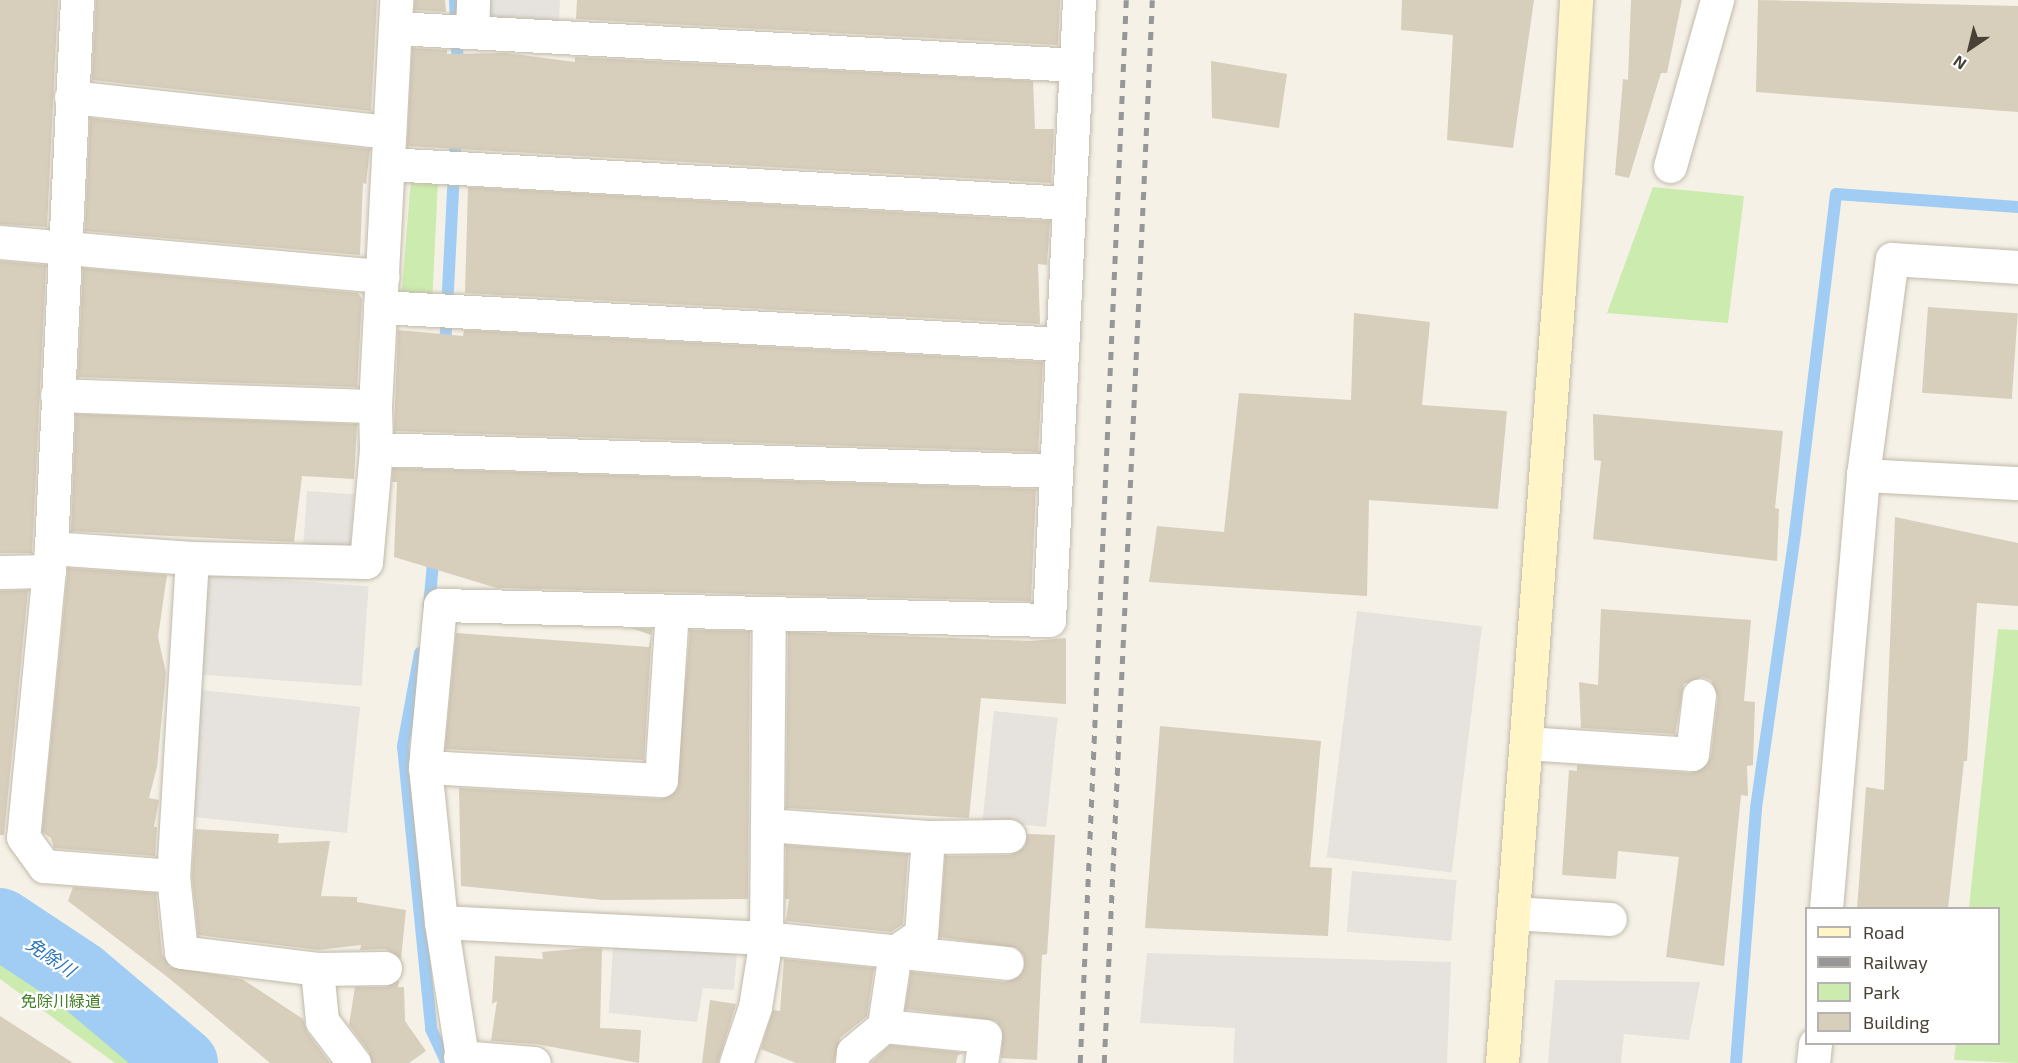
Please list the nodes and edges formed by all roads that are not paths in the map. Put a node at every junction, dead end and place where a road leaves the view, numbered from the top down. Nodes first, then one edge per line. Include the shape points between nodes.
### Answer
1 (77, 0) edge
2 (1079, 0) edge
3 (1576, 0) edge
4 (1717, 0) edge
5 (395, 14) edge
6 (472, 21) edge
7 (1076, 65) junction
8 (71, 97) junction
9 (389, 132) junction
10 (388, 164) junction
11 (1670, 166) dead end
12 (1069, 203) junction
13 (0, 242) edge
14 (63, 247) junction
15 (2018, 267) edge
16 (381, 291) junction
17 (1062, 344) junction
18 (57, 395) junction
19 (375, 406) junction
20 (376, 449) junction
21 (1056, 471) junction
22 (1863, 475) junction
23 (2018, 483) edge
24 (192, 558) junction
25 (50, 560) junction
26 (0, 572) edge
27 (672, 611) junction
28 (769, 613) junction
29 (1699, 695) dead end
30 (1526, 743) junction
31 (425, 767) junction
32 (767, 825) junction
33 (1009, 836) dead end
34 (928, 837) junction
35 (173, 876) junction
36 (1826, 907) edge
37 (1513, 913) junction
38 (1610, 919) dead end
39 (441, 922) junction
40 (766, 938) junction
41 (895, 952) junction
42 (1007, 963) dead end
43 (385, 968) dead end
44 (317, 969) junction
45 (884, 1026) junction
46 (1815, 1045) edge
47 (462, 1060) edge
48 (354, 1063) edge
49 (534, 1063) edge
50 (736, 1063) edge
51 (852, 1063) edge
52 (981, 1063) edge
53 (1502, 1063) edge
54 (1814, 1063) edge

1 - 8 street
2 - 7 street
3 - 30 street
4 - 11 street
5 - 6 street via 430,30
5 - 9 street
6 - 7 street
7 - 12 street
8 - 9 street
8 - 14 street
9 - 10 street
10 - 12 street
10 - 16 street
12 - 17 street
13 - 14 street
14 - 16 street
14 - 18 street
15 - 22 street via 1892,259
16 - 17 street via 432,312
16 - 19 street
17 - 21 street
18 - 19 street
18 - 25 street
19 - 20 street
20 - 21 street
20 - 24 street via 366,562
21 - 28 street via 1048,620
22 - 23 street
22 - 36 street
24 - 25 street
24 - 35 street
25 - 26 street
25 - 35 street via 23,837 44,866
27 - 28 street
27 - 31 street via 440,605
27 - 31 street via 661,780
28 - 32 street
29 - 30 street via 1692,754
30 - 37 street
31 - 39 street
32 - 34 street
32 - 40 street
33 - 34 street
34 - 41 street via 921,934
35 - 44 street via 181,952
37 - 38 street
37 - 53 street
39 - 40 street
39 - 47 street
40 - 41 street
40 - 50 street via 755,1007
41 - 42 street
41 - 45 street
43 - 44 street
44 - 48 street via 322,1021
45 - 51 street via 853,1052
45 - 52 street via 985,1036
46 - 54 street
47 - 49 street

